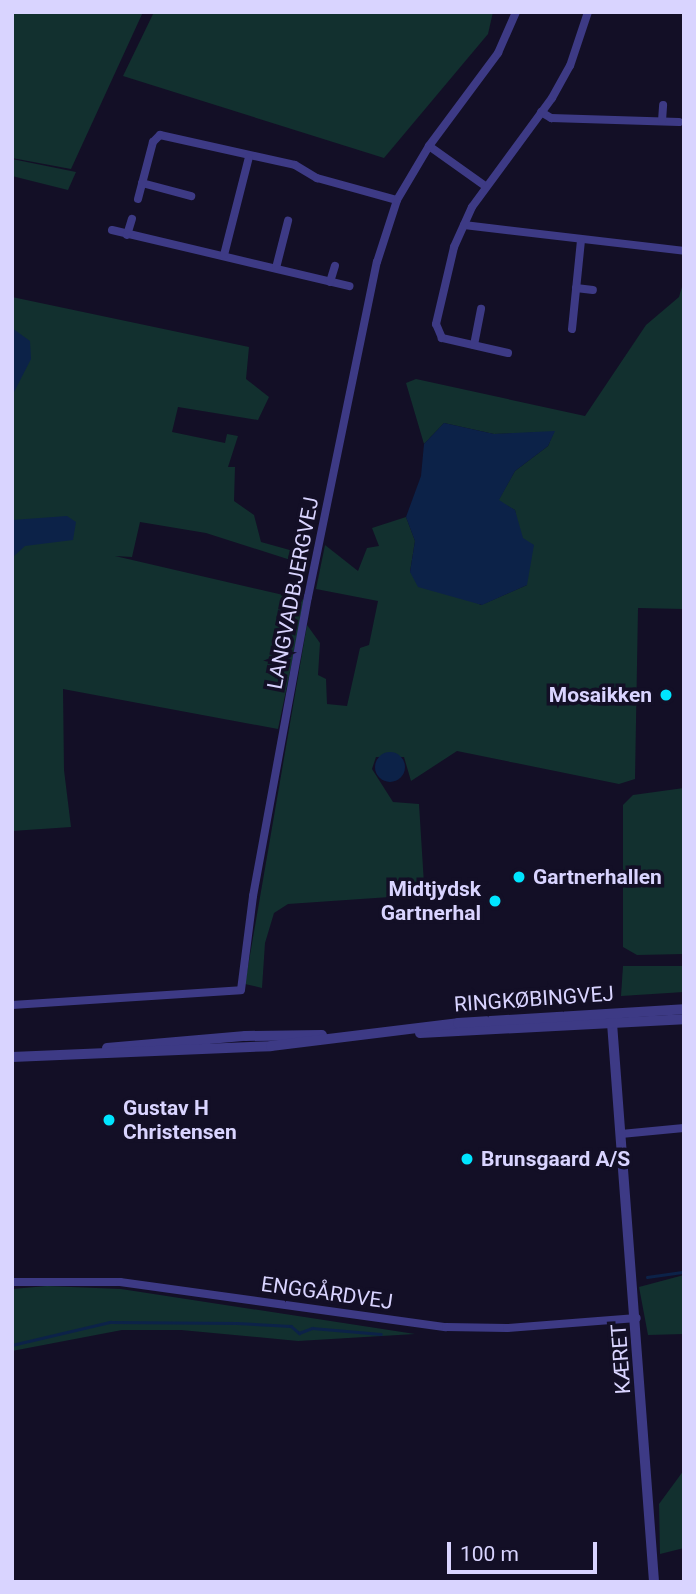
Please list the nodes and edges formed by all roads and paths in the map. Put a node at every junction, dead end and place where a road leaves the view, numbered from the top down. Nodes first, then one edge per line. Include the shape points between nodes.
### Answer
1 (516, 12) edge
2 (588, 12) edge
3 (663, 105) dead end
4 (541, 112) junction
5 (662, 121) junction
6 (679, 122) dead end
7 (429, 146) junction
8 (249, 157) junction
9 (142, 183) junction
10 (485, 186) junction
11 (191, 196) dead end
12 (138, 199) dead end
13 (397, 200) junction
14 (132, 219) dead end
15 (288, 221) dead end
16 (464, 225) junction
17 (112, 230) dead end
18 (127, 235) junction
19 (581, 240) junction
20 (684, 251) edge
21 (224, 255) junction
22 (335, 266) dead end
23 (276, 268) junction
24 (330, 282) junction
25 (349, 286) dead end
26 (576, 288) junction
27 (593, 290) dead end
28 (481, 310) dead end
29 (572, 329) dead end
30 (474, 345) junction
31 (509, 353) dead end
32 (12, 1005) edge
33 (684, 1009) edge
34 (684, 1019) edge
35 (612, 1023) junction
36 (388, 1033) junction
37 (12, 1058) edge
38 (684, 1129) edge
39 (621, 1134) junction
40 (12, 1282) edge
41 (637, 1318) junction
42 (654, 1582) edge

1 - 7 street, LANGVADBJERGVEJ via 498,52
2 - 4 street via 570,66
3 - 5 street
4 - 5 street via 551,118
4 - 10 street
5 - 6 street
7 - 10 street
7 - 13 street, LANGVADBJERGVEJ
8 - 9 street via 155,136
8 - 13 street via 295,165 317,178
8 - 21 street
9 - 11 street
9 - 12 street
10 - 16 street
13 - 32 street, LANGVADBJERGVEJ via 376,262 308,597 253,896 241,990
14 - 18 street
15 - 23 street
16 - 19 street
16 - 30 street via 454,247 436,324 442,338
17 - 18 street
18 - 21 street via 209,256
19 - 20 street
19 - 26 street
21 - 23 street
22 - 24 street
23 - 24 street
24 - 25 street
26 - 27 street
26 - 29 street
28 - 30 street
30 - 31 street
33 - 36 street, RINGKØBINGVEJ via 458,1023
34 - 35 street, RINGKØBINGVEJ
35 - 36 street, RINGKØBINGVEJ via 446,1034
35 - 39 street, KÆRET
36 - 37 street, RINGKØBINGVEJ via 194,1051
38 - 39 street
39 - 41 street, KÆRET
40 - 41 street, ENGGÅRDVEJ via 120,1282 446,1327 507,1328
41 - 42 street, KÆRET

